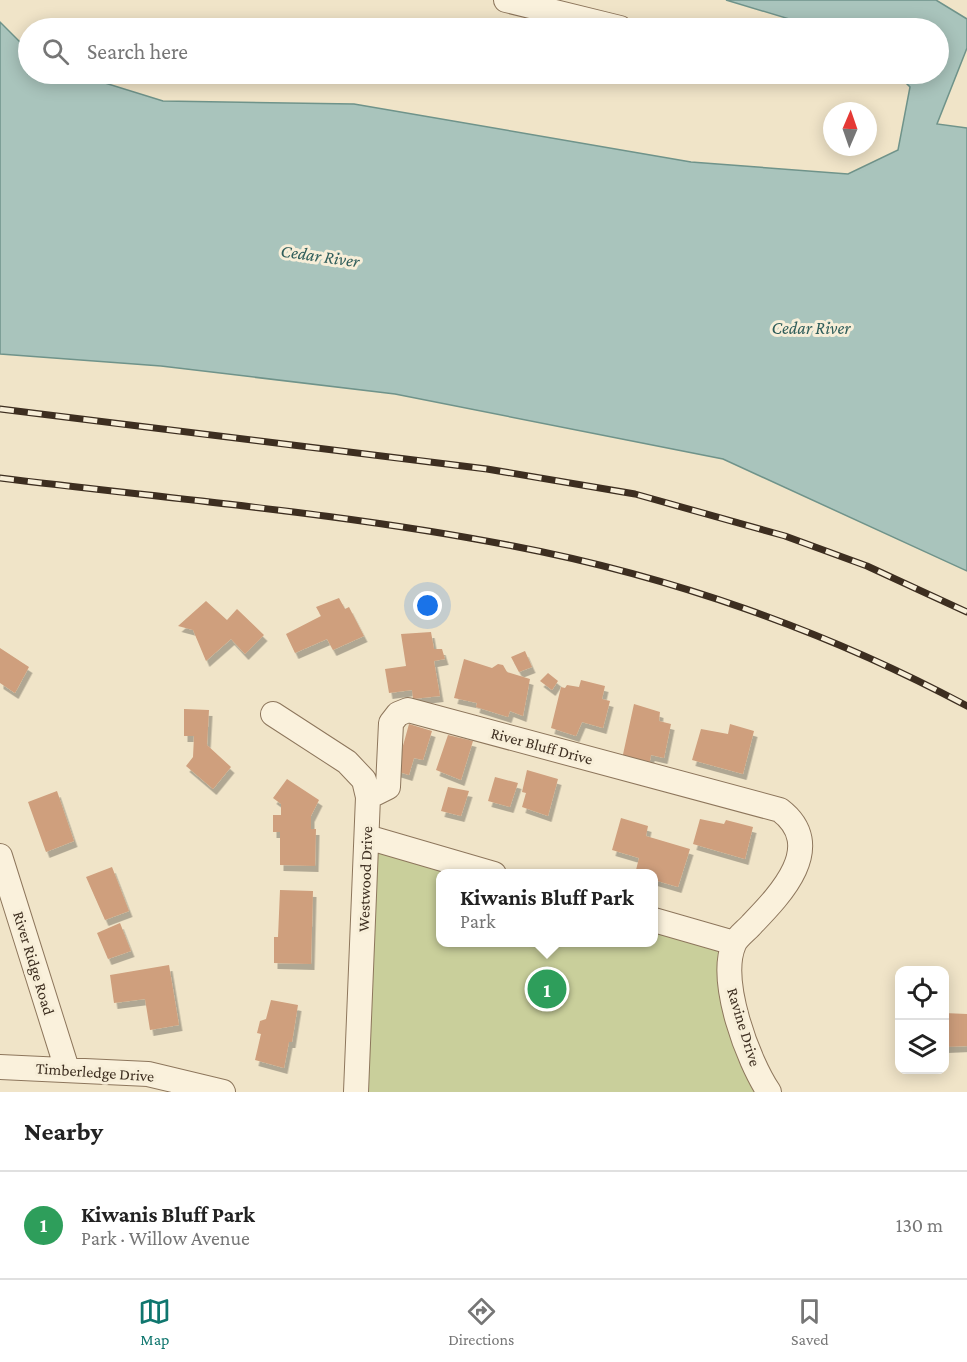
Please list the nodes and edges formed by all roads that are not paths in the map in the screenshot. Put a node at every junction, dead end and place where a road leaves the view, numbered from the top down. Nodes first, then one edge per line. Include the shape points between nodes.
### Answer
1 (506, 0) edge
2 (579, 18) edge
3 (273, 714) dead end
4 (368, 797) junction
5 (367, 837) junction
6 (0, 856) edge
7 (480, 869) edge
8 (658, 921) edge
9 (734, 943) junction
10 (0, 1067) edge
11 (67, 1070) junction
12 (224, 1092) edge
13 (356, 1092) edge
14 (769, 1092) edge

1 - 2 street
3 - 4 street, Westwood Drive via 347,762 364,780
4 - 5 street, Westwood Drive
4 - 9 street, River Bluff Drive via 388,786 391,723 408,710 780,810 792,819 800,840 795,872
5 - 7 street
5 - 13 street, Westwood Drive
6 - 11 street, River Ridge Road
8 - 9 street
9 - 14 street, Ravine Drive via 730,987 748,1048
10 - 11 street, Timberledge Drive
11 - 12 street, Timberledge Drive via 148,1074

